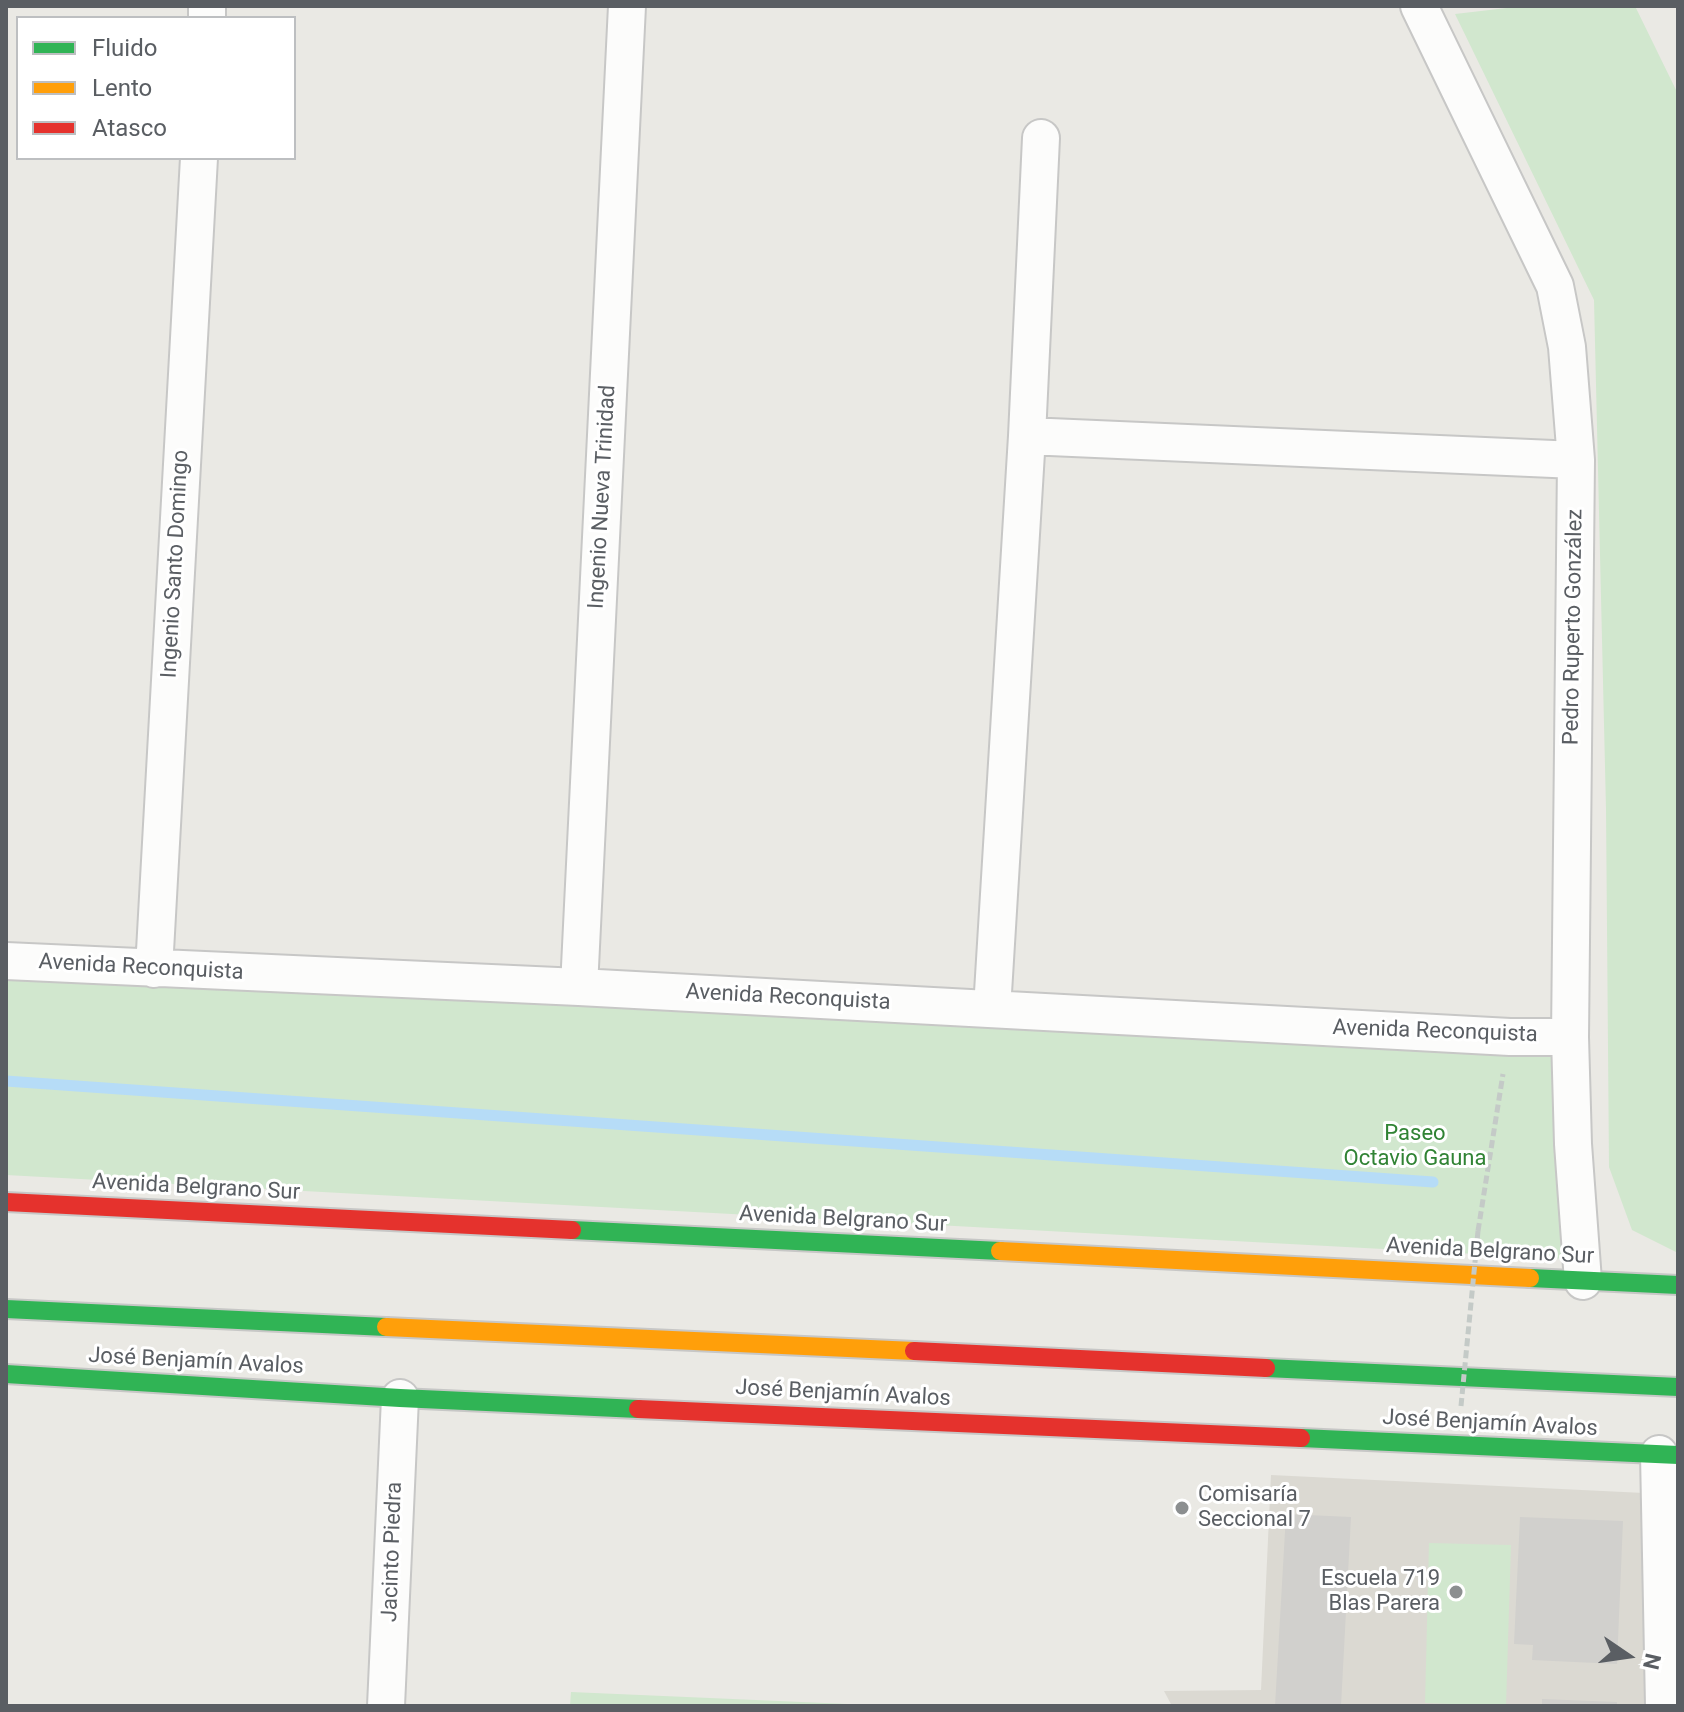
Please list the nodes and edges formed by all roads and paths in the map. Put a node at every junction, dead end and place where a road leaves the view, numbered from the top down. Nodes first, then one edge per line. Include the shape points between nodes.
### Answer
1 (627, 6) edge
2 (1419, 6) edge
3 (1041, 138) dead end
4 (199, 160) edge
5 (1027, 436) junction
6 (1576, 460) junction
7 (6, 961) edge
8 (154, 969) junction
9 (579, 987) junction
10 (992, 1009) junction
11 (1510, 1037) junction
12 (1570, 1037) junction
13 (6, 1202) edge
14 (1583, 1281) junction
15 (1678, 1285) edge
16 (6, 1309) edge
17 (6, 1374) edge
18 (1678, 1387) edge
19 (400, 1398) junction
20 (1461, 1406) dead end
21 (1669, 1454) edge
22 (386, 1706) edge
23 (1664, 1706) edge

1 - 9 street, Ingenio Nueva Trinidad
2 - 6 street, Pedro Ruperto González via 1555,286 1567,347
3 - 5 street
4 - 8 street, Ingenio Santo Domingo
5 - 6 street
5 - 10 street
6 - 12 street, Pedro Ruperto González
7 - 8 street, Avenida Reconquista
8 - 9 street, Avenida Reconquista
9 - 10 street, Avenida Reconquista
10 - 11 street, Avenida Reconquista
11 - 12 street, Avenida Reconquista
11 - 20 path, bridge via 1478,1231
12 - 14 street, Pedro Ruperto González
13 - 14 main road, Avenida Belgrano Sur
14 - 15 main road, Avenida Belgrano Sur
16 - 18 main road
17 - 19 main road, José Benjamín Avalos
19 - 21 main road, José Benjamín Avalos
19 - 22 street, Jacinto Piedra
21 - 23 street

